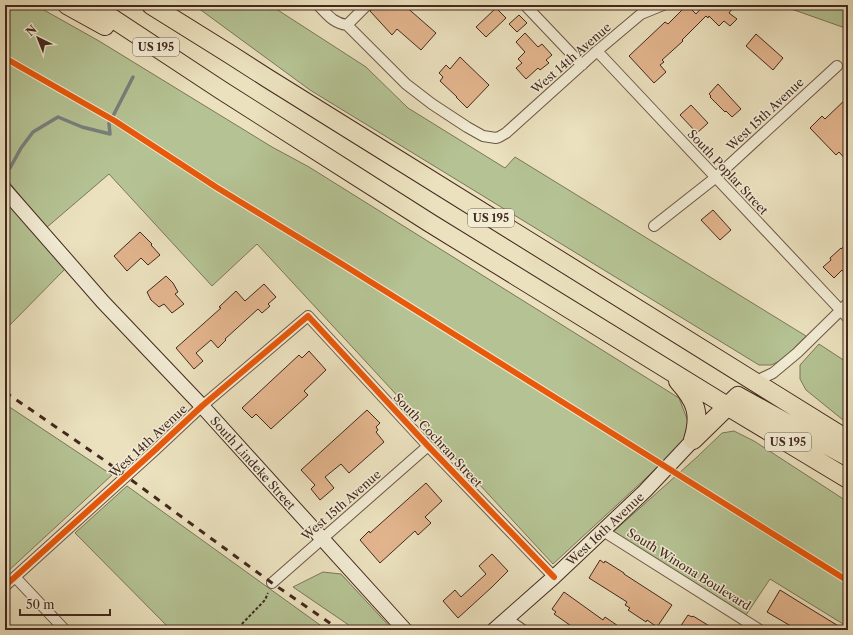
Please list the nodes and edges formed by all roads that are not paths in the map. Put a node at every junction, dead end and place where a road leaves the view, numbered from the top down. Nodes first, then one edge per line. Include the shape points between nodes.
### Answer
1 (67, 5) edge
2 (92, 5) edge
3 (152, 5) edge
4 (166, 5) edge
5 (318, 5) edge
6 (367, 5) edge
7 (525, 5) edge
8 (663, 5) edge
9 (347, 25) junction
10 (597, 51) junction
11 (228, 53) junction
12 (582, 65) junction
13 (837, 66) dead end
14 (221, 90) junction
15 (715, 178) junction
16 (5, 190) edge
17 (654, 226) dead end
18 (844, 306) edge
19 (308, 316) joint
20 (848, 318) edge
21 (666, 368) junction
22 (754, 382) junction
23 (732, 401) junction
24 (202, 406) junction
25 (693, 440) junction
26 (848, 440) edge
27 (428, 446) junction
28 (848, 457) edge
29 (848, 479) edge
30 (848, 492) edge
31 (604, 531) junction
32 (322, 539) junction
33 (15, 576) junction
34 (554, 577) junction
35 (272, 583) road end
36 (5, 586) edge
37 (506, 619) junction
38 (65, 630) edge
39 (405, 630) edge
40 (494, 630) edge
41 (523, 630) edge
42 (760, 630) edge

1 - 14 highway
2 - 14 highway, US 195
3 - 11 highway, US 195
4 - 11 highway, US 195
5 - 9 street via 336,22
6 - 9 street
7 - 12 street
8 - 10 street, West 14th Avenue via 641,14
9 - 12 street, West 14th Avenue via 415,92 476,133 488,137 499,137 506,133
10 - 12 street, West 14th Avenue
10 - 15 street, South Poplar Street
11 - 22 highway, US 195
13 - 15 street, West 15th Avenue
14 - 21 highway, US 195 via 430,223
15 - 17 street, West 15th Avenue
15 - 18 street, South Poplar Street
16 - 24 street, South Lindeke Street via 103,302
18 - 20 street, South Poplar Street
18 - 22 street via 797,353 773,373
19 - 24 street, West 14th Avenue
19 - 27 street, South Cochran Street
21 - 23 highway, US 195
21 - 25 highway via 692,398 698,416
22 - 23 highway
22 - 26 highway, US 195
23 - 25 highway
23 - 28 highway
23 - 29 highway, US 195
24 - 32 street, South Lindeke Street
24 - 33 street, West 14th Avenue
25 - 30 highway via 720,420 728,420
25 - 31 street, West 16th Avenue via 646,491
27 - 32 street, West 15th Avenue
27 - 34 street, South Cochran Street
31 - 34 street, West 16th Avenue
31 - 42 street, South Winona Boulevard
32 - 35 street, West 15th Avenue
32 - 39 street, South Lindeke Street
33 - 36 street, West 14th Avenue
33 - 38 street
34 - 37 street, West 16th Avenue
37 - 40 street, West 16th Avenue
37 - 41 street

